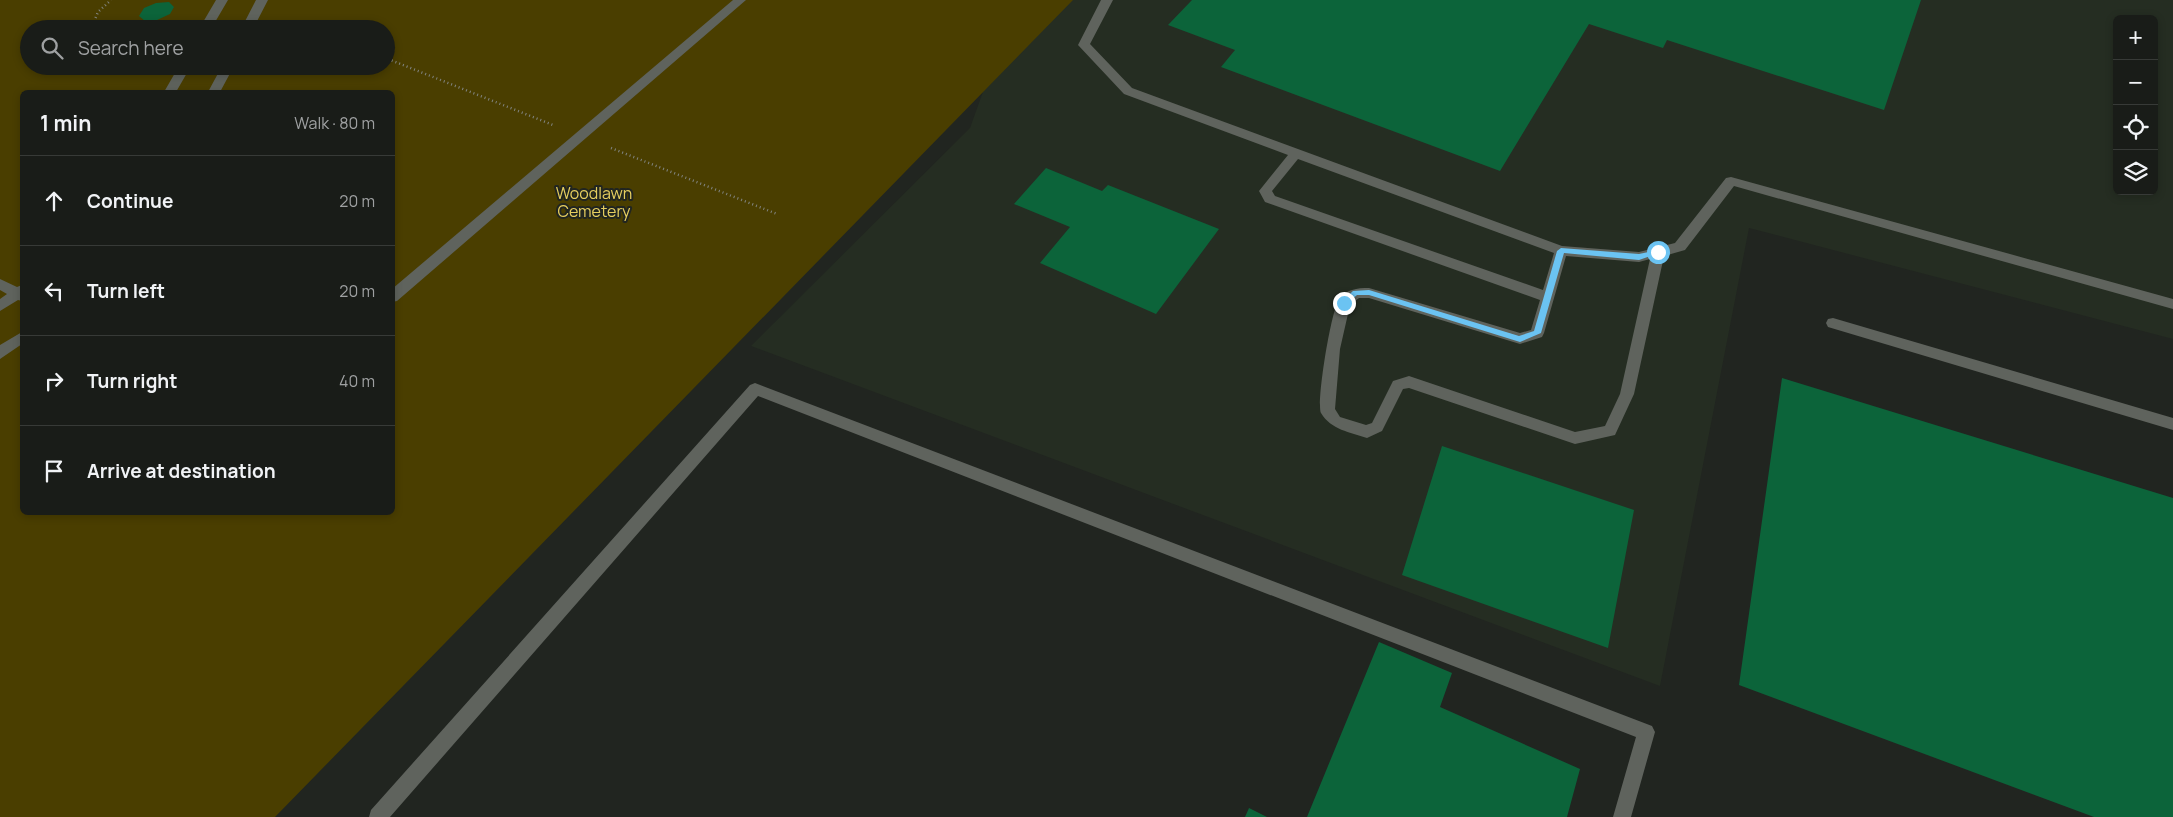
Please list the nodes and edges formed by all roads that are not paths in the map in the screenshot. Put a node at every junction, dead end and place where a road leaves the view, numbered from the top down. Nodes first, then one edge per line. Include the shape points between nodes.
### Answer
1 (222, 0) edge
2 (262, 0) edge
3 (740, 0) edge
4 (1107, 0) edge
5 (210, 20) edge
6 (252, 20) edge
7 (180, 75) edge
8 (223, 75) edge
9 (171, 90) edge
10 (215, 90) edge
11 (1296, 153) junction
12 (1561, 251) junction
13 (1658, 252) junction
14 (0, 284) edge
15 (20, 293) edge
16 (20, 294) edge
17 (395, 294) edge
18 (1548, 297) junction
19 (2173, 304) edge
20 (0, 306) edge
21 (1833, 323) dead end
22 (20, 338) edge
23 (0, 353) edge
24 (2173, 424) edge
25 (378, 817) edge
26 (1622, 817) edge

1 - 5 lane
2 - 6 lane
3 - 17 lane
4 - 11 lane via 1084,46 1128,91
7 - 9 lane
8 - 10 lane
11 - 12 lane
11 - 18 lane via 1265,191 1270,199
12 - 13 lane via 1639,257
12 - 18 lane
13 - 18 lane via 1627,394 1610,431 1575,438 1409,382 1398,386 1377,427 1367,432 1335,421 1327,410 1333,349 1344,303 1356,292 1369,293 1520,339 1537,333
13 - 19 lane via 1680,247 1731,181
14 - 15 lane
16 - 20 lane
21 - 24 lane
22 - 23 lane
25 - 26 lane via 754,389 1646,732

